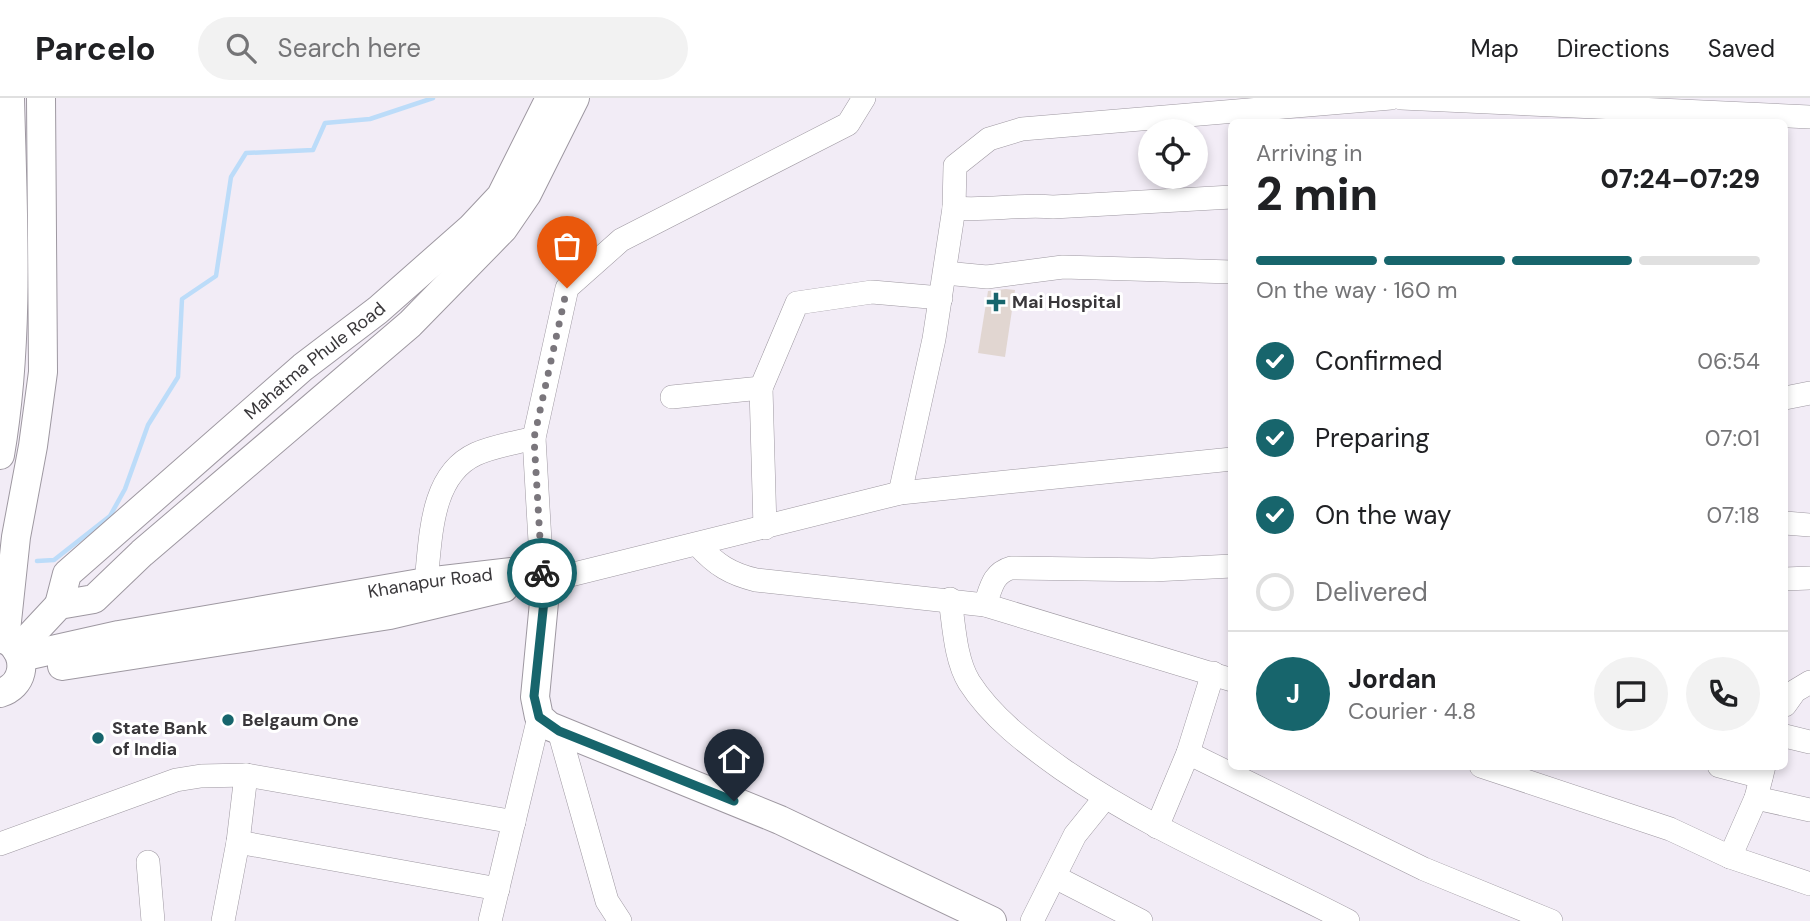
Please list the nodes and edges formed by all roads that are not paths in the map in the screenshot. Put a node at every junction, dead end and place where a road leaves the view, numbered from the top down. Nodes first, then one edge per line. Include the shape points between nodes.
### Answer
1 (10, 98) edge
2 (41, 98) edge
3 (551, 98) edge
4 (575, 98) edge
5 (864, 98) edge
6 (1391, 98) edge
7 (1401, 98) edge
8 (1557, 102) edge
9 (1246, 104) edge
10 (1810, 117) edge
11 (1714, 118) edge
12 (1228, 197) edge
13 (954, 208) junction
14 (1228, 272) edge
15 (945, 273) junction
16 (941, 298) junction
17 (761, 388) junction
18 (1810, 393) edge
19 (672, 397) dead end
20 (1788, 397) edge
21 (534, 438) junction
22 (0, 455) edge
23 (1228, 459) edge
24 (900, 493) junction
25 (1788, 523) edge
26 (1810, 525) edge
27 (765, 528) junction
28 (698, 545) junction
29 (1228, 566) edge
30 (540, 578) junction
31 (1810, 578) edge
32 (1788, 579) edge
33 (426, 582) junction
34 (950, 599) junction
35 (60, 605) junction
36 (985, 605) junction
37 (9, 668) edge
38 (1227, 678) edge
39 (1810, 682) edge
40 (1788, 701) edge
41 (549, 724) junction
42 (1788, 737) edge
43 (1810, 742) edge
44 (1188, 753) junction
45 (1493, 770) edge
46 (1731, 770) edge
47 (246, 775) junction
48 (1761, 780) edge
49 (1104, 799) junction
50 (1810, 810) edge
51 (514, 822) junction
52 (1157, 827) junction
53 (238, 842) junction
54 (0, 844) edge
55 (1730, 857) junction
56 (148, 862) dead end
57 (1055, 877) junction
58 (1810, 884) edge
59 (498, 889) junction
60 (153, 921) edge
61 (223, 921) edge
62 (490, 921) edge
63 (620, 921) edge
64 (992, 921) edge
65 (1032, 921) edge
66 (1141, 921) edge
67 (1348, 921) edge
68 (1551, 921) edge

1 - 22 main road via 15,287 11,390
2 - 37 main road via 43,372 16,537
3 - 35 main road, Mahatma Phule Road via 501,196 471,228 378,310 303,366 67,574
4 - 35 main road, Mahatma Phule Road via 527,194 503,229 410,324 94,599
5 - 21 street via 848,124 621,240 567,288
6 - 9 street
7 - 8 street
8 - 11 street
9 - 13 street via 1023,129 989,139 956,166
10 - 11 street
12 - 13 street
13 - 15 street
14 - 15 street via 1063,267 987,277
15 - 16 street
16 - 17 street via 872,292 797,303
16 - 24 street
17 - 19 street
17 - 27 street
18 - 20 street
21 - 30 street
21 - 33 street via 476,454 449,475 440,493
23 - 24 street
24 - 27 street
25 - 26 street
27 - 28 street
28 - 30 street
28 - 34 street via 733,575 756,580
29 - 36 street via 1011,568 994,578
30 - 33 main road, Khanapur Road via 520,571
30 - 37 main road via 390,615
30 - 41 main road via 534,696
31 - 32 street
33 - 37 main road, Khanapur Road via 119,635
34 - 36 street
34 - 49 street via 967,680 989,710
35 - 37 main road
36 - 38 street
38 - 44 street
39 - 40 street
41 - 51 street
41 - 63 street via 607,901
41 - 64 main road via 780,821
42 - 43 street
44 - 52 street
44 - 68 street via 1424,869
45 - 55 street via 1670,829
46 - 48 street
47 - 51 street
47 - 53 street
47 - 54 street via 176,780
48 - 50 street
48 - 55 street
49 - 52 street
49 - 57 street via 1075,835
51 - 59 street
52 - 67 street
53 - 59 street
53 - 61 street
55 - 58 street
56 - 60 street
57 - 65 street
57 - 66 street
59 - 62 street

